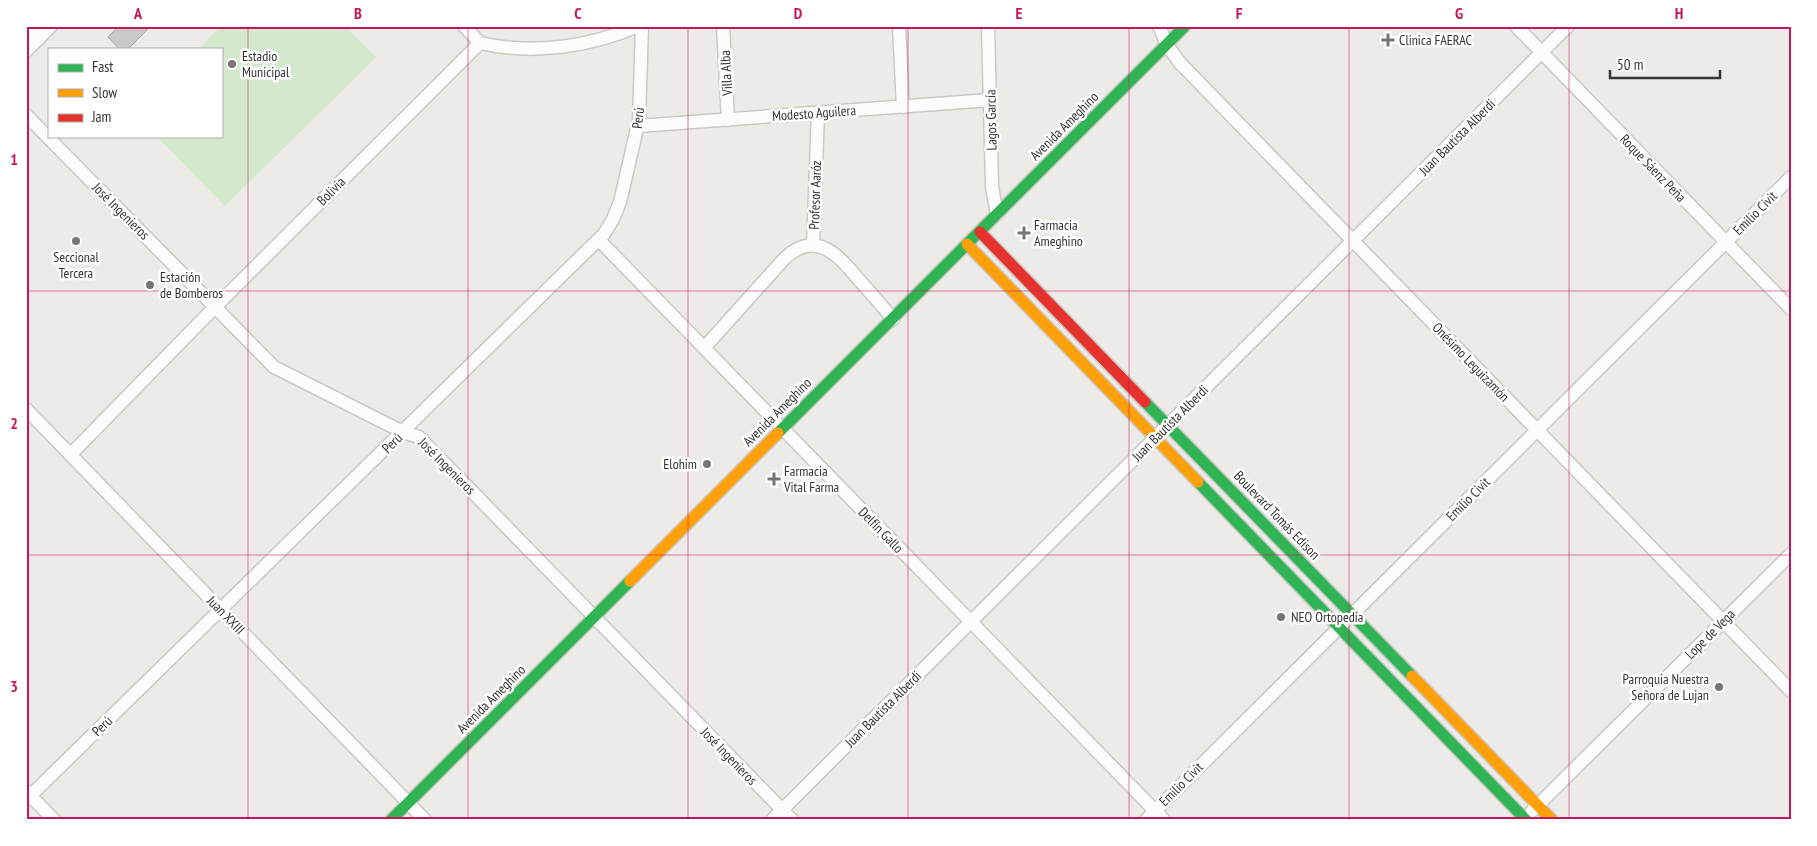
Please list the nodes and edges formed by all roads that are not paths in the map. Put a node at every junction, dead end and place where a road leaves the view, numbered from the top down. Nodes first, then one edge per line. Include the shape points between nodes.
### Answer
1 (26, 26) edge
2 (51, 26) edge
3 (464, 26) edge
4 (640, 26) edge
5 (723, 26) edge
6 (899, 26) edge
7 (988, 26) edge
8 (1160, 26) edge
9 (1186, 26) edge
10 (1516, 26) edge
11 (1568, 26) edge
12 (38, 39) junction
13 (480, 43) junction
14 (1167, 45) junction
15 (26, 51) edge
16 (1542, 52) junction
17 (990, 100) junction
18 (903, 107) junction
19 (818, 113) junction
20 (26, 115) edge
21 (728, 120) junction
22 (638, 126) junction
23 (48, 137) edge
24 (49, 138) edge
25 (1791, 178) edge
26 (997, 214) junction
27 (980, 232) junction
28 (599, 240) junction
29 (1353, 241) junction
30 (1726, 242) junction
31 (968, 244) junction
32 (813, 246) junction
33 (215, 307) junction
34 (1791, 309) edge
35 (892, 319) junction
36 (704, 348) junction
37 (29, 417) edge
38 (1168, 425) junction
39 (782, 429) junction
40 (1537, 430) junction
41 (403, 432) junction
42 (1156, 438) junction
43 (70, 455) junction
44 (1791, 554) edge
45 (221, 610) junction
46 (1352, 614) junction
47 (594, 616) junction
48 (1723, 621) junction
49 (971, 622) junction
50 (1339, 627) junction
51 (1791, 691) edge
52 (28, 796) edge
53 (408, 802) junction
54 (1538, 806) junction
55 (782, 810) junction
56 (1155, 817) edge
57 (1525, 819) edge
58 (54, 820) edge
59 (391, 820) edge
60 (426, 820) edge
61 (772, 820) edge
62 (792, 820) edge
63 (1552, 820) edge

1 - 12 street
2 - 12 street
3 - 13 street
4 - 13 street via 604,38 562,46 520,49
4 - 22 street, Perú
5 - 21 street, Villa Alba
6 - 18 street
7 - 17 street, Lagos García
8 - 14 street, Onésimo Leguizamón
9 - 14 main road, Avenida Ameghino
10 - 16 street, Roque Sáenz Peña
11 - 16 street, Juan Bautista Alberdi
12 - 15 street
13 - 33 street, Bolivia
14 - 26 main road, Avenida Ameghino
14 - 29 street, Onésimo Leguizamón via 1180,63
16 - 29 street, Juan Bautista Alberdi
16 - 30 street, Roque Sáenz Peña
17 - 18 street, Modesto Aguilera
17 - 26 street, Lagos García via 993,194
18 - 19 street, Modesto Aguilera
19 - 21 street, Modesto Aguilera
19 - 32 street, Profesor Aaróz
20 - 23 street, José Ingenieros
21 - 22 street, Modesto Aguilera
22 - 28 street, Perú via 620,202
24 - 33 street, José Ingenieros
25 - 30 street, Emilio Civit
26 - 27 main road, Avenida Ameghino
27 - 31 main road, Avenida Ameghino
27 - 38 main road, Boulevard Tomás Edison
28 - 36 street, Delfín Gallo
28 - 41 street, Perú
29 - 38 street, Juan Bautista Alberdi
29 - 40 street, Onésimo Leguizamón
30 - 34 street, Roque Sáenz Peña
30 - 40 street, Emilio Civit
31 - 35 main road, Avenida Ameghino
31 - 42 main road
32 - 35 street via 838,256
32 - 36 street, Profesor Aaróz via 798,249 788,256
33 - 41 street, José Ingenieros via 274,367
33 - 43 street, Bolivia
35 - 39 main road, Avenida Ameghino
36 - 39 street, Delfín Gallo
37 - 43 street, Juan XXIII
38 - 42 street, Juan Bautista Alberdi
38 - 46 main road, Boulevard Tomás Edison
39 - 47 main road, Avenida Ameghino
39 - 49 street, Delfín Gallo
40 - 46 street, Emilio Civit
40 - 48 street, Onésimo Leguizamón
41 - 45 street, Perú
41 - 47 street, José Ingenieros via 419,437
42 - 49 street, Juan Bautista Alberdi
42 - 50 main road
43 - 45 street, Juan XXIII
44 - 48 street, Lope de Vega
45 - 52 street, Perú
45 - 53 street, Juan XXIII
46 - 50 street, Emilio Civit
46 - 54 main road, Boulevard Tomás Edison
47 - 53 main road, Avenida Ameghino
47 - 55 street, José Ingenieros
48 - 51 street, Onésimo Leguizamón
48 - 54 street, Lope de Vega
49 - 55 street, Juan Bautista Alberdi
49 - 56 street, Delfín Gallo
50 - 56 street, Emilio Civit
50 - 57 main road
52 - 58 street
53 - 59 main road, Avenida Ameghino
53 - 60 street, Juan XXIII
54 - 57 street, Lope de Vega
54 - 63 main road, Boulevard Tomás Edison
55 - 61 street, Juan Bautista Alberdi
55 - 62 street, José Ingenieros

